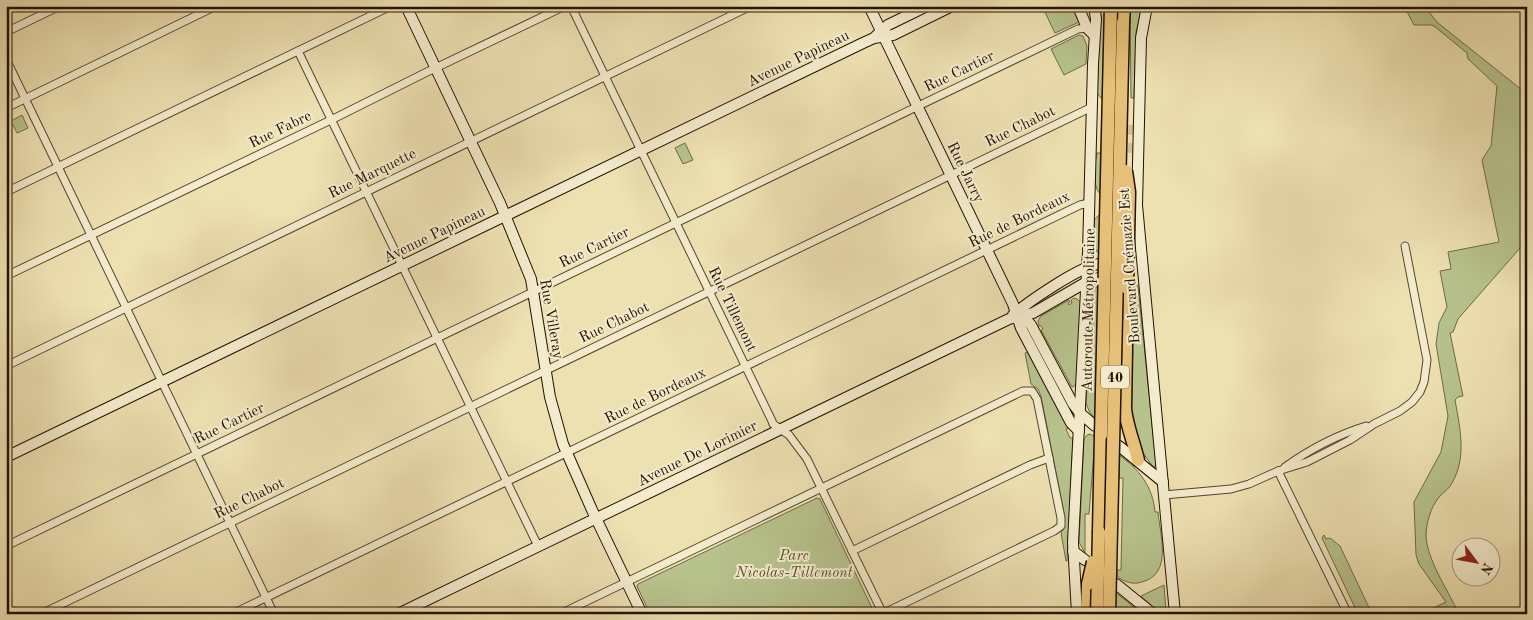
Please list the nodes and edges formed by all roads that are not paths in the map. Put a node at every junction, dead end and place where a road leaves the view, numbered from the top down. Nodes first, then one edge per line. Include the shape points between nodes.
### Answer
1 (60, 6) edge
2 (216, 6) edge
3 (391, 6) edge
4 (406, 6) edge
5 (566, 6) edge
6 (571, 6) edge
7 (751, 6) edge
8 (869, 6) edge
9 (926, 6) edge
10 (952, 6) edge
11 (1078, 6) edge
12 (1094, 6) edge
13 (1111, 6) edge
14 (1124, 6) edge
15 (1155, 6) edge
16 (1146, 10) edge
17 (1091, 31) junction
18 (6, 32) edge
19 (880, 35) junction
20 (298, 51) junction
21 (6, 59) edge
22 (435, 68) junction
23 (605, 77) junction
24 (26, 98) junction
25 (917, 106) junction
26 (1092, 107) junction
27 (6, 108) edge
28 (331, 120) junction
29 (1091, 127) junction
30 (1102, 128) tunnel mouth
31 (1121, 139) junction
32 (470, 141) junction
33 (1091, 146) junction
34 (1102, 146) tunnel mouth
35 (641, 150) junction
36 (59, 167) junction
37 (950, 175) junction
38 (6, 192) edge
39 (366, 192) junction
40 (1089, 203) junction
41 (506, 216) junction
42 (675, 222) junction
43 (92, 235) junction
44 (1405, 246) dead end
45 (987, 250) junction
46 (1099, 264) dead end
47 (402, 266) junction
48 (1087, 268) junction
49 (1142, 275) junction
50 (6, 276) edge
51 (1099, 278) dead end
52 (1087, 282) junction
53 (1129, 282) junction
54 (534, 292) junction
55 (709, 292) junction
56 (127, 307) junction
57 (1016, 313) junction
58 (436, 338) junction
59 (6, 366) edge
60 (745, 367) junction
61 (546, 370) junction
62 (162, 382) junction
63 (470, 407) junction
64 (1080, 414) junction
65 (1095, 426) dead end
66 (781, 429) junction
67 (1079, 431) junction
68 (1119, 446) dead end
69 (566, 453) junction
70 (197, 454) junction
71 (6, 457) edge
72 (1049, 458) junction
73 (1138, 460) junction
74 (1278, 471) junction
75 (506, 482) junction
76 (1163, 482) junction
77 (822, 487) junction
78 (1164, 494) junction
79 (596, 518) junction
80 (230, 522) junction
81 (1099, 532) junction
82 (6, 546) edge
83 (538, 546) junction
84 (1073, 550) junction
85 (852, 551) junction
86 (1085, 560) dead end
87 (626, 582) junction
88 (1116, 584) dead end
89 (266, 597) junction
90 (400, 613) edge
91 (41, 614) edge
92 (232, 614) edge
93 (274, 614) edge
94 (560, 614) edge
95 (642, 614) edge
96 (883, 614) edge
97 (1077, 614) edge
98 (1087, 614) edge
99 (1097, 614) edge
100 (1109, 614) edge
101 (1153, 614) edge
102 (1175, 614) edge
103 (1348, 614) edge

1 - 18 street
2 - 24 street
3 - 20 street
4 - 22 main road, Rue Villeray
5 - 22 street, Rue Fabre
6 - 23 street, Rue Tillemont
7 - 23 street, Rue Marquette
8 - 19 main road, Rue Jarry
9 - 19 main road, Avenue Papineau via 888,25
10 - 19 main road, Avenue Papineau via 893,35
11 - 17 main road
12 - 17 main road via 1096,18
13 - 81 highway, Autoroute Métropolitaine / 40, bridge
14 - 31 highway, Autoroute Métropolitaine / 40, bridge
15 - 16 main road
16 - 49 main road, Boulevard Crémazie Est via 1140,47 1136,148 1136,263
17 - 25 street, Rue Cartier via 1078,29
17 - 26 main road
19 - 25 main road, Rue Jarry
19 - 35 main road, Avenue Papineau
20 - 28 street
20 - 36 street
21 - 24 street
22 - 28 street, Rue Fabre
22 - 32 main road, Rue Villeray
23 - 32 street, Rue Marquette
23 - 35 street, Rue Tillemont
24 - 27 street
24 - 36 street
25 - 37 main road, Rue Jarry
25 - 42 street, Rue Cartier
26 - 29 main road
26 - 37 street, Rue Chabot
28 - 39 street
28 - 43 street, Rue Fabre
29 - 30 main road
29 - 33 main road
31 - 53 highway, bridge via 1129,192
31 - 100 highway, Autoroute Métropolitaine / 40, bridge
32 - 39 street, Rue Marquette
32 - 41 main road, Rue Villeray
33 - 34 main road
33 - 40 main road
35 - 41 main road, Avenue Papineau
35 - 42 street, Rue Tillemont
36 - 38 street
36 - 43 street
37 - 45 main road, Rue Jarry
37 - 55 street, Rue Chabot
39 - 47 street
39 - 56 street, Rue Marquette
40 - 45 street, Rue de Bordeaux
40 - 48 main road
41 - 47 main road, Avenue Papineau
41 - 54 main road, Rue Villeray
42 - 54 street, Rue Cartier
42 - 55 street, Rue Tillemont
43 - 50 street, Rue Fabre
43 - 56 street
44 - 74 street via 1424,342 1427,372 1422,388 1400,411 1350,440 1307,462
45 - 57 main road, Rue Jarry
45 - 60 street, Rue de Bordeaux
46 - 48 main road, Avenue De Lorimier
47 - 58 street
47 - 62 main road, Avenue Papineau
48 - 52 main road
48 - 57 main road, Avenue De Lorimier via 1028,302
49 - 53 main road
49 - 76 main road, Boulevard Crémazie Est
51 - 52 main road, Avenue De Lorimier
52 - 57 main road, Avenue De Lorimier via 1033,313
52 - 64 main road
53 - 73 highway via 1125,409
54 - 58 street, Rue Cartier
54 - 61 main road, Rue Villeray
55 - 60 street, Rue Tillemont
55 - 61 street, Rue Chabot
56 - 59 street, Rue Marquette
56 - 62 street
57 - 64 main road via 1031,325
57 - 66 main road, Avenue De Lorimier
57 - 67 main road via 1066,414
58 - 63 street
58 - 70 street, Rue Cartier
60 - 66 street, Rue Tillemont via 773,424
60 - 69 street, Rue de Bordeaux
61 - 63 street, Rue Chabot
61 - 69 main road, Rue Villeray
62 - 70 street
62 - 71 main road, Avenue Papineau
63 - 75 street
63 - 80 street, Rue Chabot
64 - 65 main road
64 - 67 main road
66 - 77 street, Rue Tillemont via 802,451
66 - 79 main road, Avenue De Lorimier
67 - 84 main road
68 - 73 main road
69 - 75 street, Rue de Bordeaux
69 - 79 main road, Rue Villeray
70 - 80 street
70 - 82 street, Rue Cartier
72 - 77 street via 1038,399 1030,390
72 - 85 street
72 - 96 street via 1061,518 1058,529
73 - 76 main road
74 - 78 street via 1240,487
74 - 103 street
75 - 83 street
75 - 89 street, Rue de Bordeaux
76 - 78 main road, Boulevard Crémazie Est
77 - 85 street, Rue Tillemont
77 - 87 street
78 - 102 main road, Boulevard Crémazie Est
79 - 83 main road, Avenue De Lorimier
79 - 87 main road, Rue Villeray
80 - 89 street
80 - 91 street, Rue Chabot
81 - 98 highway, bridge via 1088,584
81 - 99 highway, Autoroute Métropolitaine / 40, bridge
83 - 90 main road, Avenue De Lorimier
84 - 86 main road
84 - 97 main road
85 - 96 street, Rue Tillemont
87 - 94 street
87 - 95 main road, Rue Villeray
88 - 101 main road
89 - 92 street, Rue de Bordeaux
89 - 93 street

